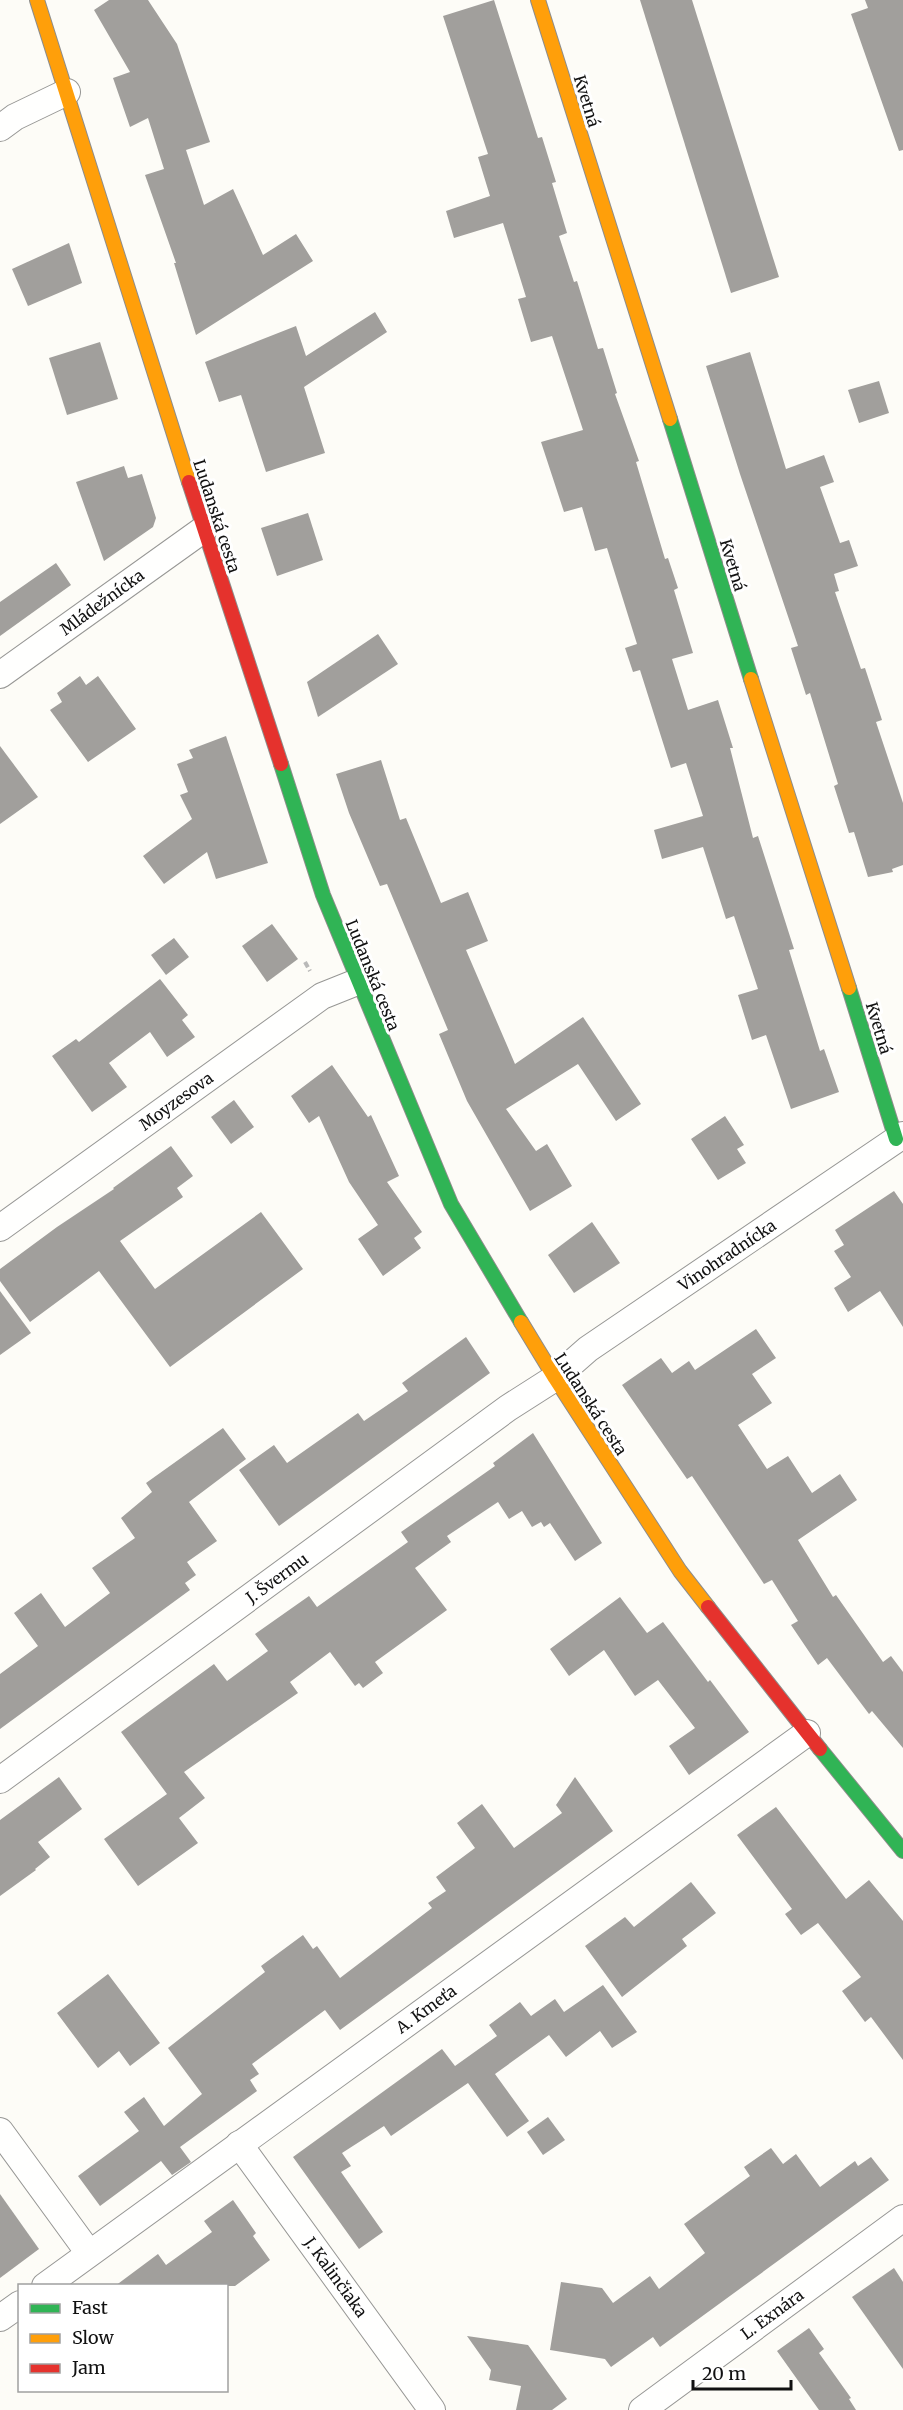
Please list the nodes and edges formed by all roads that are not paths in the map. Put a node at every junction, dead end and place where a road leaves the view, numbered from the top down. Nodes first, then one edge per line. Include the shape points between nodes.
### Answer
1 (37, 0) edge
2 (538, 0) edge
3 (67, 92) junction
4 (0, 128) edge
5 (204, 529) junction
6 (0, 675) edge
7 (357, 982) junction
8 (900, 1137) edge
9 (0, 1228) edge
10 (555, 1378) junction
11 (807, 1733) junction
12 (0, 1780) edge
13 (903, 1851) edge
14 (0, 2131) edge
15 (239, 2144) junction
16 (903, 2217) edge
17 (89, 2253) junction
18 (48, 2284) edge
19 (18, 2305) edge
20 (0, 2318) edge
21 (432, 2410) edge
22 (642, 2410) edge

1 - 3 street, Ludanská cesta
2 - 8 street, Kvetná
3 - 4 street
3 - 5 street, Ludanská cesta
5 - 6 street, Mládežnícka
5 - 7 street, Ludanská cesta via 323,896
7 - 9 street, Moyzesova via 322,996
7 - 10 street, Ludanská cesta via 450,1204
8 - 10 street, Vinohradnícka via 588,1349
10 - 11 street, Ludanská cesta via 680,1571
10 - 12 street, J. Švermu
11 - 13 street, Ludanská cesta
11 - 15 street, A. Kmeťa
14 - 17 street
15 - 17 street, A. Kmeťa
15 - 21 street, J. Kalinčiaka
16 - 22 street, L. Exnára
17 - 18 street, A. Kmeťa
19 - 20 street

